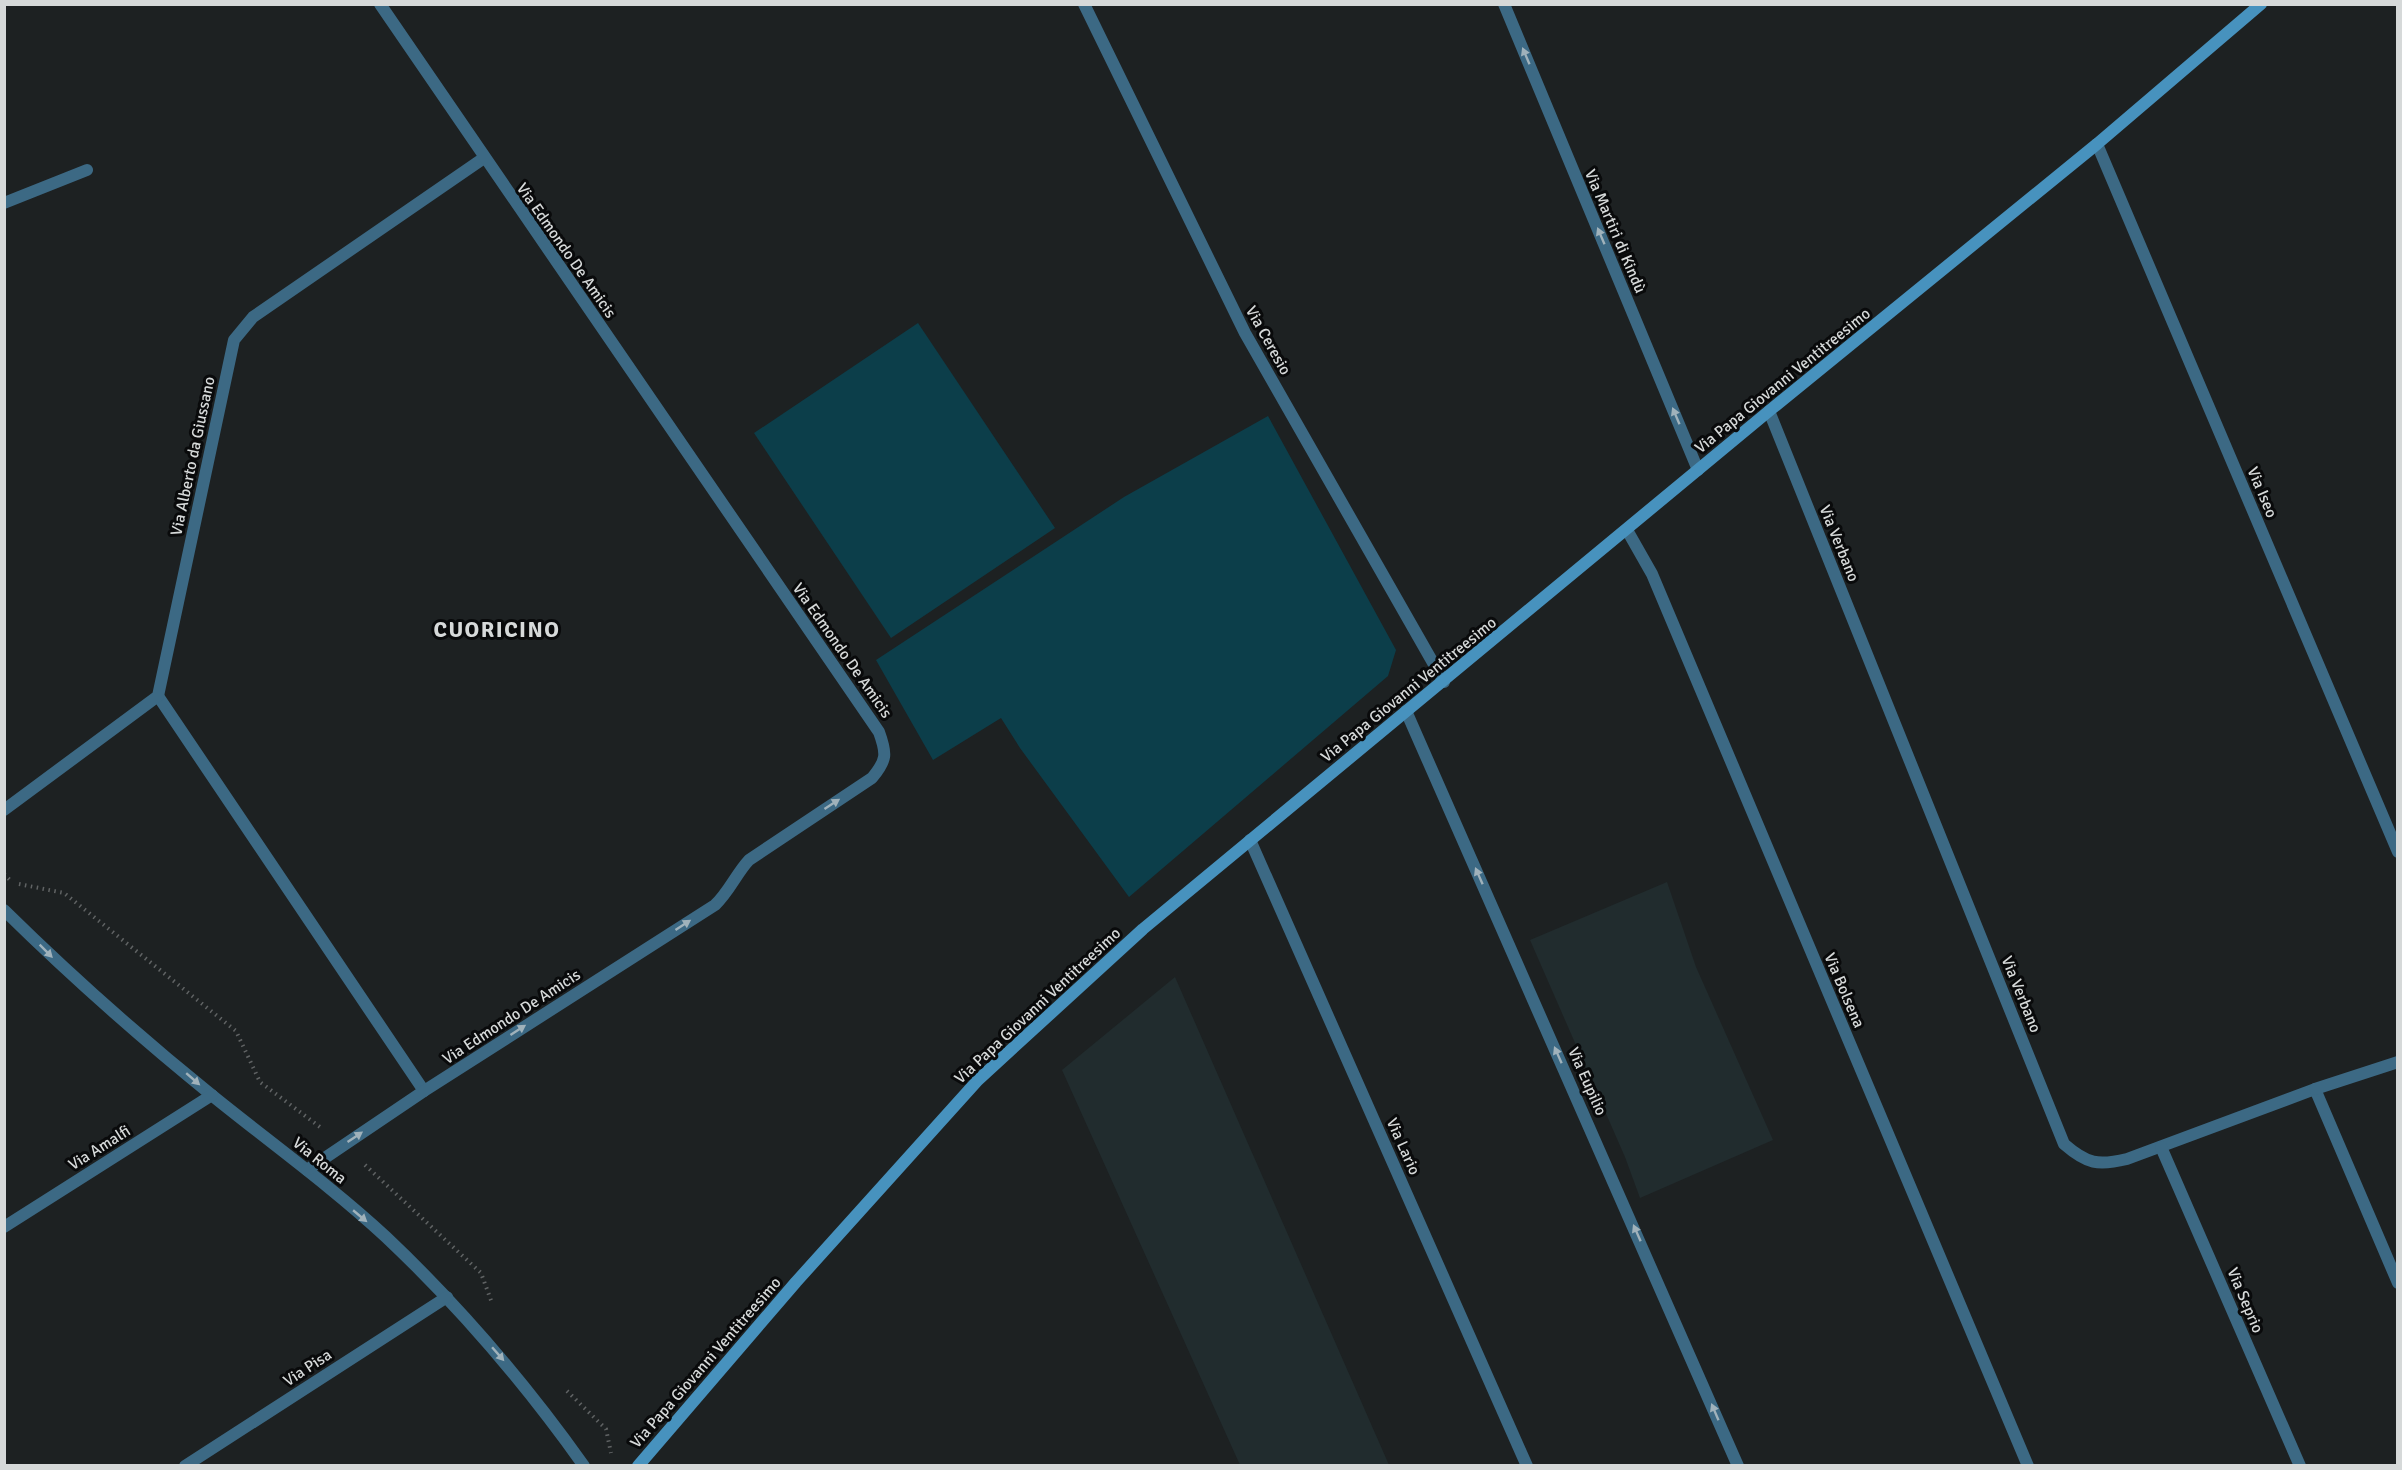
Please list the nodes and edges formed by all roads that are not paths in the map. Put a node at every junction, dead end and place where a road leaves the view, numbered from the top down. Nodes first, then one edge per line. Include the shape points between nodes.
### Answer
1 (380, 4) edge
2 (1084, 4) edge
3 (1504, 4) edge
4 (2261, 4) edge
5 (2097, 144) junction
6 (484, 158) junction
7 (87, 170) dead end
8 (4, 202) edge
9 (1769, 411) junction
10 (1698, 470) junction
11 (1627, 530) junction
12 (1444, 682) junction
13 (158, 696) junction
14 (1406, 711) junction
15 (4, 810) edge
16 (1251, 840) junction
17 (2397, 852) edge
18 (4, 910) edge
19 (2397, 1062) edge
20 (2314, 1089) junction
21 (423, 1091) junction
22 (212, 1095) junction
23 (2161, 1147) junction
24 (307, 1170) junction
25 (4, 1227) edge
26 (2397, 1283) edge
27 (447, 1297) junction
28 (185, 1466) edge
29 (584, 1466) edge
30 (638, 1466) edge
31 (1527, 1466) edge
32 (1738, 1466) edge
33 (2028, 1466) edge
34 (2300, 1466) edge

1 - 6 street, Via Edmondo De Amicis
2 - 12 street, Via Ceresio via 1245,333
10 -> 3 street, Via Martiri di Kindù
4 - 5 street, Via Papa Giovanni Ventitreesimo
5 - 9 street, Via Papa Giovanni Ventitreesimo
5 - 17 street, Via Iseo
6 - 13 street, Via Alberto da Giussano via 254,317 234,340
21 -> 6 street, Via Edmondo De Amicis via 715,905 749,860 872,778 884,764 885,748 879,732
7 - 8 street
9 - 10 street, Via Papa Giovanni Ventitreesimo
9 - 23 street, Via Verbano via 2064,1144 2079,1157 2096,1163 2127,1159
10 - 11 street, Via Papa Giovanni Ventitreesimo
11 - 12 street, Via Papa Giovanni Ventitreesimo
11 - 33 street, Via Bolsena via 1652,574
12 - 14 street, Via Papa Giovanni Ventitreesimo
13 - 15 street
13 - 21 street
14 - 16 street, Via Papa Giovanni Ventitreesimo
32 -> 14 street, Via Eupilio
16 - 30 street, Via Papa Giovanni Ventitreesimo via 1143,929 978,1080 796,1282
16 - 31 street, Via Lario
18 -> 22 street, Via Roma via 57,962
19 - 20 street, Via Verbano
20 - 23 street, Via Verbano
20 - 26 street
24 -> 21 street, Via Edmondo De Amicis
22 - 24 street, Via Roma
22 - 25 street, Via Amalfi
23 - 34 street, Via Seprio
24 -> 27 street, Via Roma
27 - 28 street, Via Pisa
27 -> 29 street, Via Roma via 541,1405

